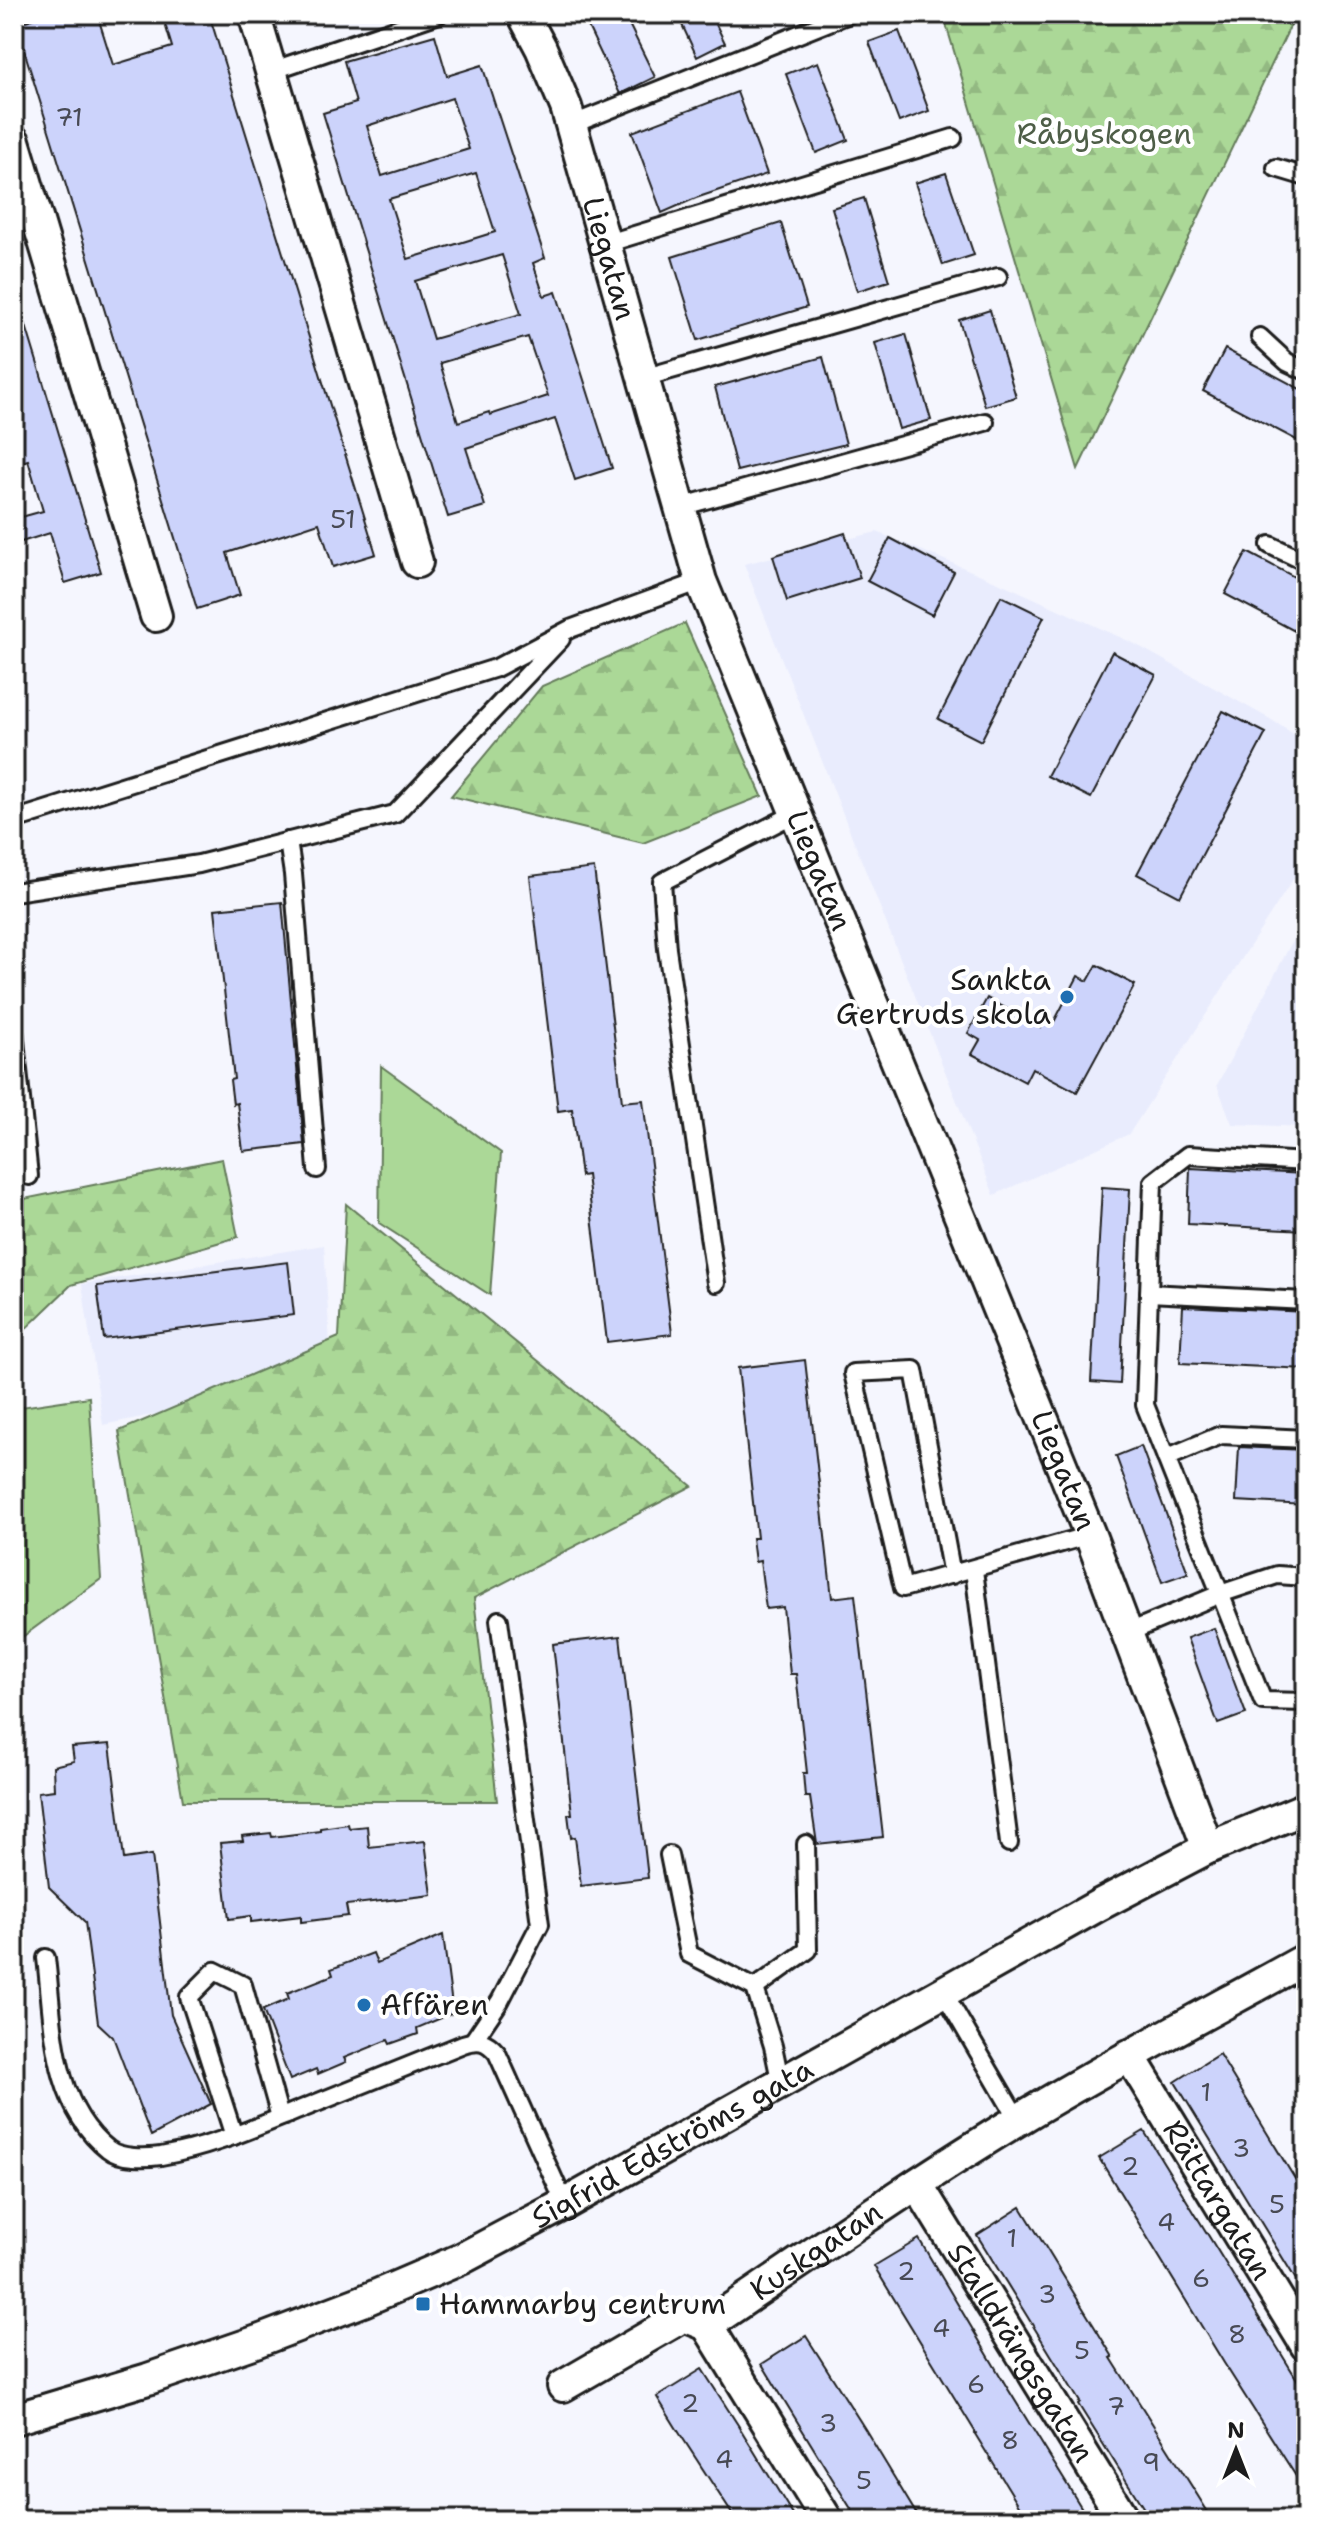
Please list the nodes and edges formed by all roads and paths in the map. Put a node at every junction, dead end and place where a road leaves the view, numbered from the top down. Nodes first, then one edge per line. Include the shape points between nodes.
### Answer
1 (254, 14) edge
2 (439, 14) edge
3 (849, 14) edge
4 (526, 15) edge
5 (271, 71) junction
6 (571, 125) junction
7 (953, 138) dead end
8 (14, 141) edge
9 (1276, 168) dead end
10 (1306, 177) edge
11 (605, 244) junction
12 (998, 277) dead end
13 (1260, 337) dead end
14 (1306, 371) edge
15 (643, 378) junction
16 (985, 422) dead end
17 (680, 507) junction
18 (1270, 545) dead end
19 (417, 562) dead end
20 (1306, 562) edge
21 (701, 581) junction
22 (156, 616) dead end
23 (570, 629) junction
24 (796, 813) junction
25 (14, 820) edge
26 (288, 841) junction
27 (14, 892) edge
28 (14, 1031) edge
29 (1306, 1162) edge
30 (317, 1169) dead end
31 (29, 1176) dead end
32 (716, 1283) dead end
33 (1149, 1293) junction
34 (1306, 1301) edge
35 (1306, 1439) edge
36 (1166, 1458) junction
37 (1090, 1535) junction
38 (974, 1570) junction
39 (952, 1575) junction
40 (1306, 1577) edge
41 (1220, 1594) junction
42 (499, 1620) dead end
43 (1127, 1633) junction
44 (1306, 1702) edge
45 (1306, 1808) edge
46 (1009, 1843) dead end
47 (806, 1844) dead end
48 (1208, 1848) junction
49 (669, 1855) dead end
50 (46, 1958) dead end
51 (1306, 1959) edge
52 (755, 1988) junction
53 (944, 1993) junction
54 (473, 2041) junction
55 (1129, 2055) junction
56 (781, 2084) junction
57 (280, 2117) junction
58 (1018, 2120) junction
59 (234, 2136) junction
60 (917, 2184) junction
61 (565, 2204) junction
62 (707, 2325) junction
63 (1306, 2345) edge
64 (563, 2386) dead end
65 (14, 2419) edge
66 (827, 2520) edge
67 (1124, 2520) edge

1 - 5 street
2 - 5 lane
3 - 6 lane
4 - 6 street, Liegatan
5 - 19 street
6 - 11 street, Liegatan
7 - 11 lane
8 - 22 street
9 - 10 lane
11 - 15 street, Liegatan
12 - 15 lane
13 - 14 lane via 1287,362
15 - 17 street, Liegatan
16 - 17 lane
17 - 21 street, Liegatan
18 - 20 lane
21 - 23 lane
21 - 24 street, Liegatan
23 - 25 lane via 496,668
23 - 26 lane via 395,814
24 - 32 lane via 662,882
24 - 37 street, Liegatan
26 - 27 lane via 199,864
26 - 30 lane
28 - 31 lane
29 - 33 lane via 1188,1155 1153,1182
33 - 34 lane
33 - 36 lane via 1145,1405
35 - 36 lane via 1221,1435
36 - 41 lane
37 - 38 lane
37 - 43 street, Liegatan
38 - 39 lane
38 - 46 lane
39 - 39 lane via 903,1588 853,1373 914,1370
40 - 41 lane via 1277,1575
41 - 43 lane
41 - 44 lane via 1263,1701
42 - 54 lane via 540,1924
43 - 48 street, Liegatan
45 - 48 street, Sigfrid Edströms gata
47 - 52 lane via 808,1950
48 - 53 street, Sigfrid Edströms gata
49 - 52 lane via 689,1954
50 - 59 lane via 65,2089 94,2137 111,2152 132,2157 159,2156
51 - 55 street, Kuskgatan
52 - 56 lane
53 - 56 street, Sigfrid Edströms gata
53 - 58 lane
54 - 57 lane
54 - 61 lane via 481,2040 497,2053
55 - 58 street, Kuskgatan
55 - 63 street, Rättargatan
56 - 61 street, Sigfrid Edströms gata
57 - 59 lane
57 - 59 lane via 243,1985 215,1971 189,1997
58 - 60 street, Kuskgatan
60 - 62 street, Kuskgatan
60 - 67 street, Stalldrängsgatan
61 - 65 street, Sigfrid Edströms gata via 461,2259 350,2306 148,2379
62 - 64 street via 684,2316
62 - 66 street

